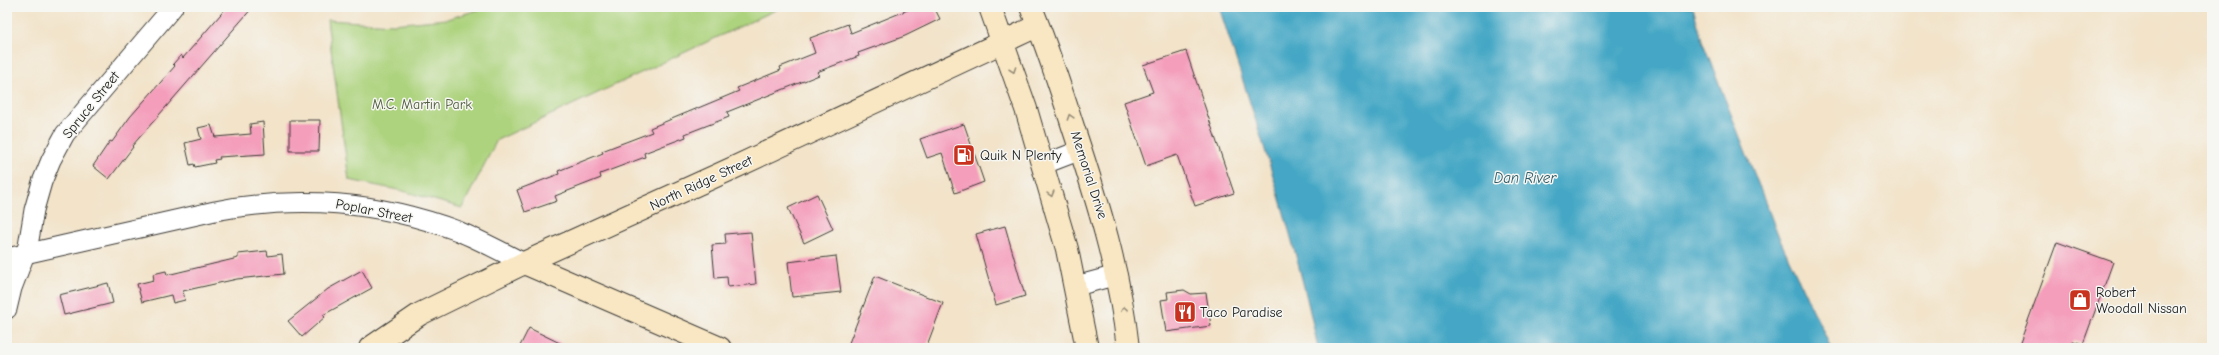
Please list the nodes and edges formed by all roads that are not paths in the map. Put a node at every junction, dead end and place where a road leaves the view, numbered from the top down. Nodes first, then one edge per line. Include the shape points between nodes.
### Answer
1 (173, 7) edge
2 (990, 7) edge
3 (1034, 16) edge
4 (1004, 42) junction
5 (1081, 150) junction
6 (1042, 165) junction
7 (26, 254) junction
8 (7, 258) edge
9 (524, 263) junction
10 (1117, 275) junction
11 (1076, 286) junction
12 (7, 308) edge
13 (370, 348) edge
14 (720, 348) edge
15 (1087, 348) edge
16 (1128, 348) edge

1 - 7 street, Spruce Street via 65,134 42,182
2 - 4 street
3 - 4 street, North Ridge Street
5 -> 3 street, Memorial Drive
4 -> 6 street
4 - 9 street, North Ridge Street
5 - 6 street
5 - 10 street, Memorial Drive via 1106,229
6 -> 11 street
7 - 8 street, Poplar Street
7 - 9 street, Poplar Street via 247,205 287,201 367,206 415,218 458,232
7 - 12 street, Spruce Street
9 - 13 street, North Ridge Street via 420,314
9 - 14 street, Poplar Street
10 - 11 street
16 -> 10 street, Memorial Drive
11 - 15 street

